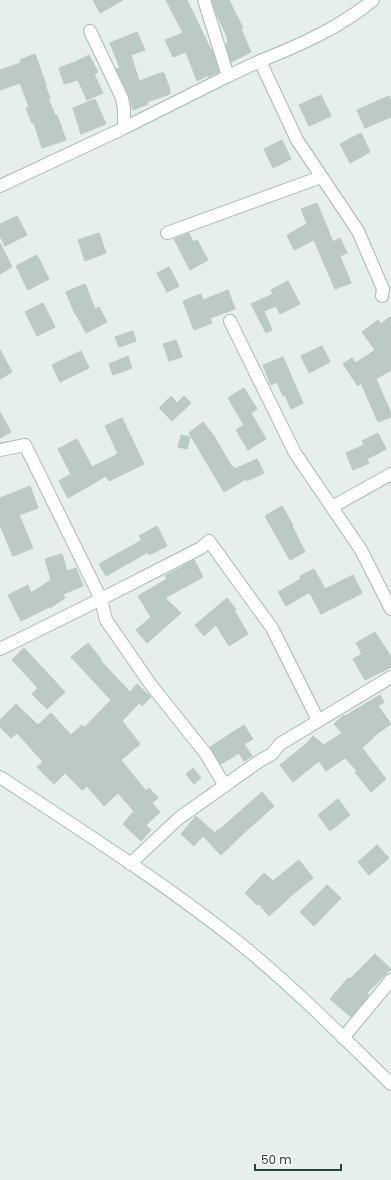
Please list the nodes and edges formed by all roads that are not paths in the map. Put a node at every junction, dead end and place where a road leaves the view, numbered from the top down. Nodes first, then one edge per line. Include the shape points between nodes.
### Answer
1 (204, 0) edge
2 (373, 0) edge
3 (90, 31) dead end
4 (260, 61) junction
5 (228, 76) junction
6 (124, 128) junction
7 (321, 177) junction
8 (0, 186) edge
9 (167, 233) dead end
10 (382, 296) dead end
11 (230, 321) dead end
12 (0, 450) edge
13 (391, 474) edge
14 (332, 507) junction
15 (101, 599) junction
16 (391, 609) edge
17 (0, 649) edge
18 (391, 677) edge
19 (318, 720) junction
20 (0, 777) edge
21 (225, 786) junction
22 (130, 864) junction
23 (391, 980) edge
24 (343, 1038) junction
25 (391, 1084) edge

1 - 5 street
2 - 4 street via 329,30
3 - 6 street via 122,98
4 - 5 street
4 - 7 street via 297,140
5 - 6 street
6 - 8 street
7 - 9 street
7 - 10 street via 358,231 383,289
11 - 14 street via 295,452
12 - 15 street via 25,445
13 - 14 street
14 - 16 street via 361,550
15 - 17 street
15 - 19 street via 210,541 272,628
15 - 21 street via 106,620 151,685 206,754
18 - 19 street
19 - 21 street via 280,744 272,754
20 - 22 street
21 - 22 street via 179,818
22 - 24 street via 175,894 242,946 276,974
23 - 24 street
24 - 25 street

